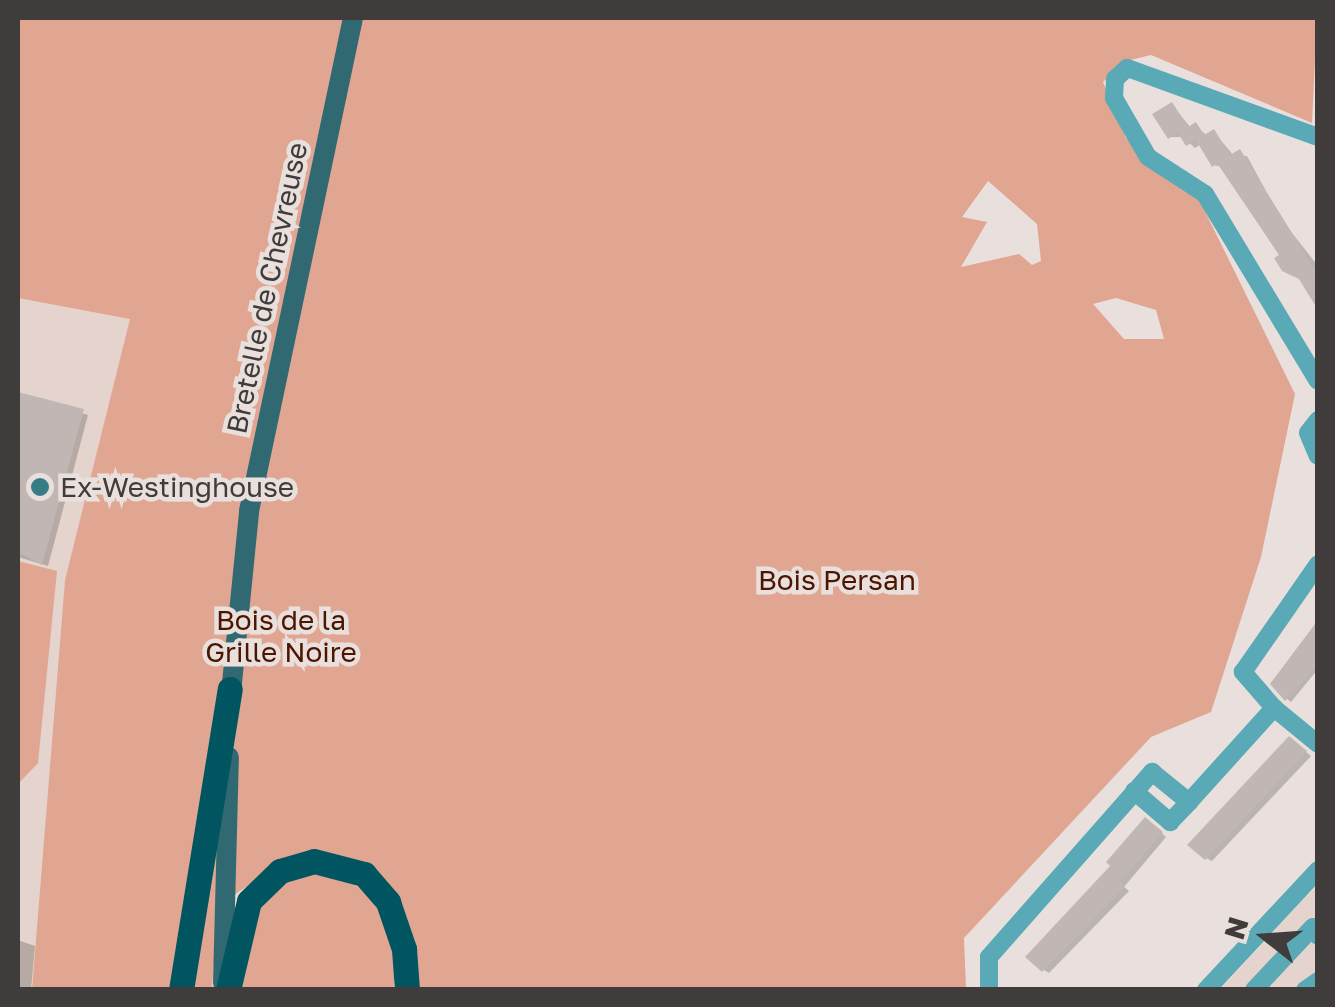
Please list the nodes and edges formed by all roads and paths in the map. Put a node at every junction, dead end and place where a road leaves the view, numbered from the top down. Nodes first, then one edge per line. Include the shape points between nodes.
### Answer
1 (353, 18) edge
2 (1318, 137) edge
3 (1318, 381) edge
4 (1318, 420) edge
5 (1318, 456) edge
6 (1318, 564) edge
7 (230, 689) junction
8 (1274, 708) junction
9 (1318, 744) edge
10 (1134, 791) junction
11 (1189, 802) junction
12 (1318, 870) edge
13 (1315, 931) edge
14 (1318, 981) edge
15 (181, 990) edge
16 (226, 990) edge
17 (407, 990) edge
18 (989, 990) edge
19 (1206, 990) edge
20 (1254, 990) edge
21 (1304, 990) edge

1 - 7 main road, Bretelle de Chevreuse via 248,511
2 - 3 street via 1127,68 1115,79 1114,98 1148,157 1205,194
4 - 5 street via 1308,433
6 - 8 street via 1243,672
7 - 15 highway
7 - 16 main road, Bretelle de Chevreuse
8 - 9 street
8 - 11 street
10 - 11 street via 1152,772
10 - 11 street via 1170,822
10 - 18 street via 989,957
12 - 19 street
13 - 20 street
14 - 21 street
16 - 17 highway via 249,900 280,871 314,861 364,874 388,902 404,949

